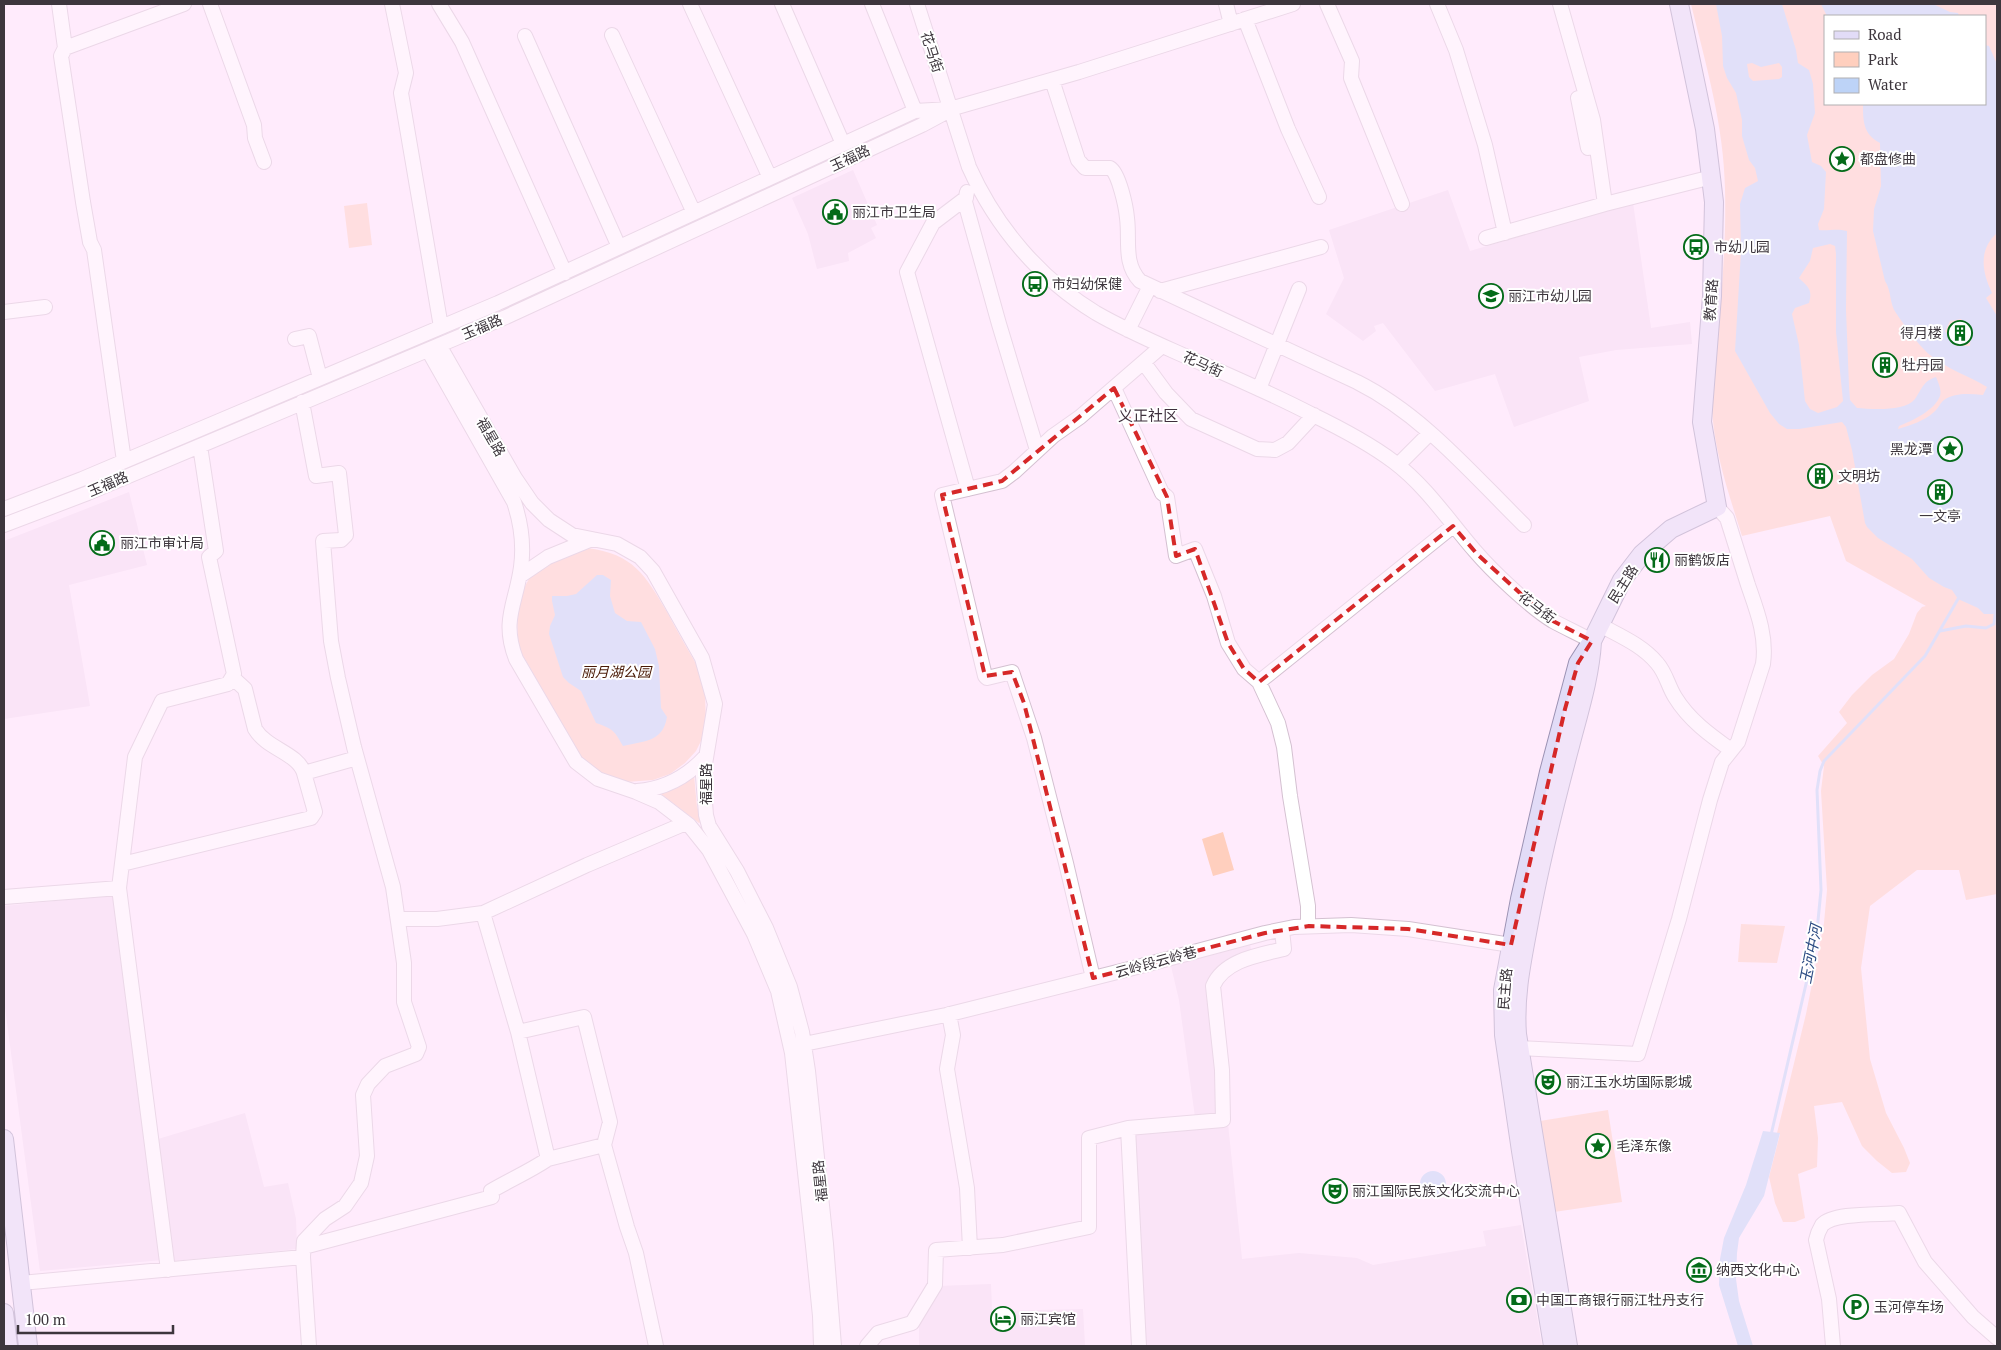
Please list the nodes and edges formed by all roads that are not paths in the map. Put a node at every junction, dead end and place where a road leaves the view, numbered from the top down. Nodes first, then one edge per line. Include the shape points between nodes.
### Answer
1 (59, 4) edge
2 (184, 4) edge
3 (210, 4) edge
4 (392, 4) edge
5 (439, 4) edge
6 (690, 4) edge
7 (782, 4) edge
8 (872, 4) edge
9 (917, 4) edge
10 (1226, 4) edge
11 (1294, 4) edge
12 (1327, 4) edge
13 (1437, 4) edge
14 (1551, 4) edge
15 (1560, 4) edge
16 (1679, 4) edge
17 (1246, 19) junction
18 (1231, 24) junction
19 (612, 35) dead end
20 (524, 36) dead end
21 (65, 48) junction
22 (1052, 80) junction
23 (950, 109) junction
24 (915, 112) junction
25 (843, 144) junction
26 (264, 162) dead end
27 (1712, 177) junction
28 (770, 178) junction
29 (976, 183) junction
30 (1319, 197) dead end
31 (966, 198) junction
32 (1602, 201) junction
33 (1402, 204) dead end
34 (694, 213) junction
35 (1505, 233) junction
36 (1486, 238) dead end
37 (619, 247) junction
38 (1321, 247) dead end
39 (565, 273) junction
40 (1299, 288) dead end
41 (1155, 289) junction
42 (45, 307) dead end
43 (4, 312) edge
44 (441, 327) junction
45 (1128, 330) junction
46 (295, 339) dead end
47 (1276, 345) junction
48 (1162, 346) junction
49 (433, 347) junction
50 (1144, 363) junction
51 (320, 378) junction
52 (1114, 388) junction
53 (1259, 389) junction
54 (302, 402) junction
55 (1314, 415) junction
56 (1430, 433) junction
57 (200, 446) junction
58 (1037, 450) junction
59 (124, 461) junction
60 (1398, 465) junction
61 (968, 489) junction
62 (1718, 507) junction
63 (4, 509) edge
64 (4, 525) edge
65 (1524, 525) dead end
66 (1454, 526) junction
67 (593, 539) junction
68 (520, 576) junction
69 (1596, 633) junction
70 (233, 678) junction
71 (1260, 682) junction
72 (1731, 750) junction
73 (706, 756) junction
74 (357, 758) junction
75 (304, 774) junction
76 (636, 792) junction
77 (686, 823) junction
78 (122, 864) junction
79 (119, 888) junction
80 (4, 897) edge
81 (483, 913) junction
82 (399, 919) junction
83 (1308, 926) junction
84 (1282, 930) junction
85 (1511, 945) junction
86 (1093, 978) junction
87 (949, 1014) junction
88 (518, 1032) junction
89 (804, 1044) junction
90 (1519, 1048) junction
91 (1128, 1128) junction
92 (4, 1139) edge
93 (604, 1145) junction
94 (548, 1159) junction
95 (970, 1248) junction
96 (304, 1252) junction
97 (168, 1270) junction
98 (21, 1283) junction
99 (4, 1313) edge
100 (1997, 1338) edge
101 (8, 1346) edge
102 (28, 1346) edge
103 (309, 1346) edge
104 (656, 1346) edge
105 (821, 1346) edge
106 (834, 1346) edge
107 (867, 1346) edge
108 (1139, 1346) edge
109 (1553, 1346) edge
110 (1568, 1346) edge
111 (1833, 1346) edge

1 - 21 street
2 - 21 street
3 - 26 street via 254,124 255,138
4 - 44 street via 406,74 401,93
5 - 39 street via 462,42
6 - 28 street
7 - 25 street
8 - 24 street
9 - 23 street, 花马街
10 - 18 street
11 - 17 street, 玉福路
12 - 33 street via 1352,60 1354,88
13 - 35 street via 1456,50 1485,145
14 - 32 street via 1575,81
15 - 32 street via 1593,120
16 - 27 main road, 教育路
17 - 18 street, 玉福路
17 - 30 street via 1288,129
18 - 22 street, 玉福路
19 - 34 street
20 - 37 street
21 - 59 street via 61,56 62,66 83,202 94,250
22 - 23 street, 玉福路
22 - 41 street via 1078,160 1085,168 1110,168 1116,174 1127,218 1131,267 1140,281
23 - 24 street, 玉福路
23 - 29 street, 花马街
23 - 49 street, 玉福路 via 913,130 506,317
24 - 25 street, 玉福路
25 - 28 street, 玉福路
27 - 32 street
27 - 62 main road, 教育路 via 1714,264 1702,422
28 - 34 street, 玉福路
29 - 31 street via 968,190
29 - 45 street, 花马街 via 1000,222 1049,277 1080,302
31 - 58 street via 998,324
31 - 61 street via 932,223 907,272
32 - 35 street
34 - 37 street, 玉福路
35 - 36 street
37 - 39 street, 玉福路
38 - 41 street
39 - 44 street, 玉福路
40 - 47 street
41 - 45 street
41 - 47 street
42 - 43 street
44 - 51 street, 玉福路
45 - 48 street, 花马街
46 - 51 street via 309,336
47 - 53 street
47 - 56 street via 1372,389
48 - 50 street
48 - 53 street, 花马街
49 - 54 street, 玉福路
49 - 67 street, 福星路 via 532,503 560,528 572,535
49 - 68 street, 福星路 via 514,502 522,541
50 - 52 street
50 - 55 street via 1191,419 1257,449 1275,450 1288,443
51 - 59 street, 玉福路
52 - 58 street
52 - 71 street via 1162,494 1167,497 1176,556 1194,549 1214,596 1228,642 1244,669
53 - 55 street, 花马街
54 - 57 street, 玉福路
54 - 74 street via 316,476 339,473 346,535 341,540 324,541 331,641
55 - 60 street, 花马街 via 1358,438
56 - 60 street
56 - 65 street
57 - 64 street, 玉福路
57 - 70 street via 216,552 209,557
58 - 61 street via 1002,481
59 - 63 street, 玉福路
60 - 66 street, 花马街 via 1414,478
61 - 86 street via 942,495 985,676 1012,672 1016,681 1034,738
62 - 69 main road, 民主路 via 1672,529 1646,550 1622,580
62 - 72 street via 1727,518 1764,644 1762,664 1738,742
66 - 69 street, 花马街 via 1477,554 1551,620
66 - 71 street
67 - 68 street via 555,553
67 - 73 street, 福星路 via 625,547 647,564 702,658 715,704
68 - 76 street, 福星路 via 509,617 509,636 516,658 576,762 598,779
69 - 72 street, 花马街 via 1638,646 1652,658 1663,670 1674,696 1686,712
69 - 85 main road, 民主路 via 1578,663 1565,709
69 - 90 main road, 民主路 via 1591,666 1547,838 1518,978 1516,1019
70 - 75 street via 245,689 258,735 298,762
70 - 78 street via 228,684 162,700 135,757
71 - 83 street via 1278,723 1284,747 1308,906
72 - 90 street via 1722,762 1638,1054
73 - 76 street via 678,780
73 - 89 street, 福星路 via 703,790 709,826 741,878 772,943 790,987
74 - 75 street
74 - 82 street via 387,862
75 - 78 street via 315,812 311,818
76 - 77 street, 福星路 via 659,802
77 - 81 street
77 - 105 street, 福星路 via 709,850 741,906 784,1012 795,1072
78 - 79 street
79 - 80 street
79 - 97 street
81 - 82 street via 437,919
81 - 88 street
82 - 96 street via 404,1002 419,1047 416,1054 385,1066 368,1084 363,1095 367,1156 361,1183 345,1206 325,1219 304,1240
83 - 84 street, 云岭段云岭巷
83 - 85 street, 云岭段云岭巷 via 1408,929
84 - 86 street, 云岭段云岭巷
84 - 91 street via 1284,949 1229,966 1213,986 1222,1070 1223,1120
85 - 109 main road, 民主路 via 1504,990 1504,1035
86 - 87 street, 云岭段云岭巷
87 - 89 street, 云岭段云岭巷
87 - 95 street via 953,1035 947,1069 967,1188
88 - 93 street via 584,1017 610,1122
88 - 94 street
89 - 106 street, 福星路
90 - 110 main road, 民主路
91 - 95 street via 1089,1138 1089,1227 1003,1245
91 - 108 street
92 - 98 main road
93 - 94 street
93 - 104 street via 640,1271
94 - 96 street via 491,1192 492,1197
95 - 107 street via 936,1250 935,1285 912,1323 878,1333
96 - 97 street
96 - 103 street
97 - 98 street
98 - 102 main road
99 - 101 main road
100 - 111 street via 1973,1317 1925,1262 1899,1214 1840,1217 1823,1224 1818,1231 1816,1240 1829,1298

